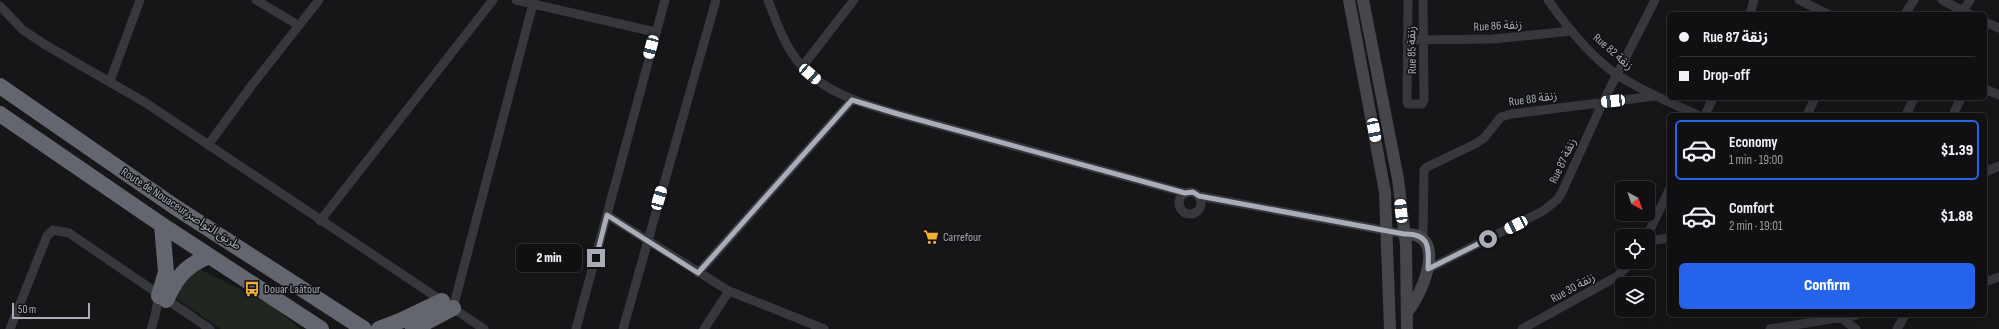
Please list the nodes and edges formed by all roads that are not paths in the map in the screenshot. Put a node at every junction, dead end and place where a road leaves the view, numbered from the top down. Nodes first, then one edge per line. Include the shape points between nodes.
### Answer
1 (140, 0) edge
2 (256, 0) edge
3 (319, 0) edge
4 (492, 0) edge
5 (516, 0) edge
6 (665, 0) edge
7 (716, 0) edge
8 (768, 0) edge
9 (854, 0) edge
10 (1349, 0) edge
11 (1363, 0) edge
12 (1408, 0) edge
13 (1424, 0) edge
14 (1548, 0) edge
15 (1655, 0) edge
16 (1754, 0) edge
17 (1799, 0) edge
18 (1914, 0) edge
19 (1942, 0) edge
20 (1970, 0) edge
21 (534, 2) edge
22 (0, 6) edge
23 (1751, 12) edge
24 (1824, 12) edge
25 (1906, 12) edge
26 (1964, 12) edge
27 (1966, 12) edge
28 (1987, 23) edge
29 (298, 25) junction
30 (1999, 28) edge
31 (1572, 31) junction
32 (655, 32) junction
33 (1407, 40) junction
34 (1424, 40) junction
35 (802, 67) junction
36 (1618, 75) junction
37 (110, 81) junction
38 (0, 86) edge
39 (1987, 90) edge
40 (1999, 95) edge
41 (1655, 96) junction
42 (852, 100) junction
43 (1712, 100) edge
44 (1814, 100) edge
45 (1913, 100) edge
46 (1960, 100) edge
47 (1603, 102) junction
48 (1693, 113) edge
49 (1706, 113) edge
50 (1808, 113) edge
51 (1907, 113) edge
52 (1954, 113) edge
53 (0, 114) edge
54 (208, 145) junction
55 (1999, 166) edge
56 (1987, 171) edge
57 (1185, 193) junction
58 (1667, 194) edge
59 (1199, 196) junction
60 (607, 215) junction
61 (320, 221) junction
62 (162, 226) junction
63 (1650, 229) edge
64 (1388, 231) junction
65 (1404, 234) junction
66 (1423, 238) junction
67 (1667, 238) edge
68 (1655, 240) edge
69 (647, 242) junction
70 (209, 256) junction
71 (1428, 269) junction
72 (1625, 269) edge
73 (698, 273) junction
74 (1999, 277) edge
75 (1987, 281) edge
76 (729, 291) junction
77 (163, 298) junction
78 (451, 301) junction
79 (1408, 311) junction
80 (1840, 317) joint
81 (1905, 317) edge
82 (1535, 326) edge
83 (10, 329) edge
84 (150, 329) edge
85 (210, 329) edge
86 (321, 329) edge
87 (364, 329) edge
88 (379, 329) edge
89 (413, 329) edge
90 (484, 329) edge
91 (576, 329) edge
92 (624, 329) edge
93 (704, 329) edge
94 (824, 329) edge
95 (1390, 329) edge
96 (1407, 329) edge
97 (1522, 329) edge
98 (1770, 329) edge
99 (1856, 329) edge
100 (1897, 329) edge

1 - 37 street
2 - 29 street
3 - 29 street
4 - 61 street
5 - 21 street
6 - 32 street
7 - 69 street
8 - 35 street via 792,54
9 - 35 street
10 - 64 main road via 1385,192
11 - 65 main road via 1398,179
12 - 33 street
13 - 34 street, Rue 85 زنقة
14 - 31 street, Rue 82 زنقة
15 - 36 street, Rue 87 زنقة
16 - 23 street
17 - 24 street
18 - 25 street
19 - 26 street
20 - 27 street
21 - 32 street
21 - 78 street
22 - 37 street via 23,30
28 - 30 street
29 - 54 street
31 - 34 street, Rue 86 زنقة via 1493,39
31 - 36 street, Rue 82 زنقة via 1596,57
32 - 60 street
33 - 34 street, Rue 86 زنقة
33 - 34 street, Rue 85 زنقة via 1407,103 1421,105 1424,100
35 - 42 street via 823,84
36 - 41 street, Rue 82 زنقة
36 - 47 street, Rue 87 زنقة
37 - 54 street
38 - 87 highway, Route de Nouaceur طريق النواصر via 169,203
39 - 40 street
41 - 47 street, Rue 88 زنقة
41 - 48 street, Rue 82 زنقة
42 - 57 street
42 - 73 street
43 - 49 street
44 - 50 street
45 - 51 street
46 - 52 street
47 - 66 street, Rue 88 زنقة via 1501,117 1484,138 1424,170
47 - 71 street, Rue 87 زنقة via 1563,190 1551,206
53 - 62 highway, Route de Nouaceur طريق النواصر
54 - 61 street
55 - 56 street
57 - 59 street via 1193,192
57 - 59 street via 1179,204 1187,214 1194,214 1200,209 1202,202
58 - 63 street
59 - 64 street
60 - 69 street
60 - 91 street
61 - 78 street
62 - 70 highway, Route de Nouaceur طريق النواصر
62 - 77 highway via 166,272
64 - 65 street
64 - 95 main road
65 - 66 main road
65 - 79 main road
66 - 71 main road via 1427,244
67 - 68 street
69 - 73 street
69 - 92 street
70 - 77 highway via 187,267
70 - 86 highway, Route de Nouaceur طريق النواصر
71 - 79 main road via 1422,290
72 - 82 street, Rue 30 زنقة via 1616,277
73 - 76 street
74 - 75 street
76 - 93 street
76 - 94 street
77 - 83 street via 69,233 53,230 47,236
77 - 84 street
77 - 85 street
78 - 88 highway
78 - 89 highway
78 - 90 street
79 - 96 main road
80 - 98 street
80 - 99 street
81 - 100 street
82 - 97 street, Rue 30 زنقة

